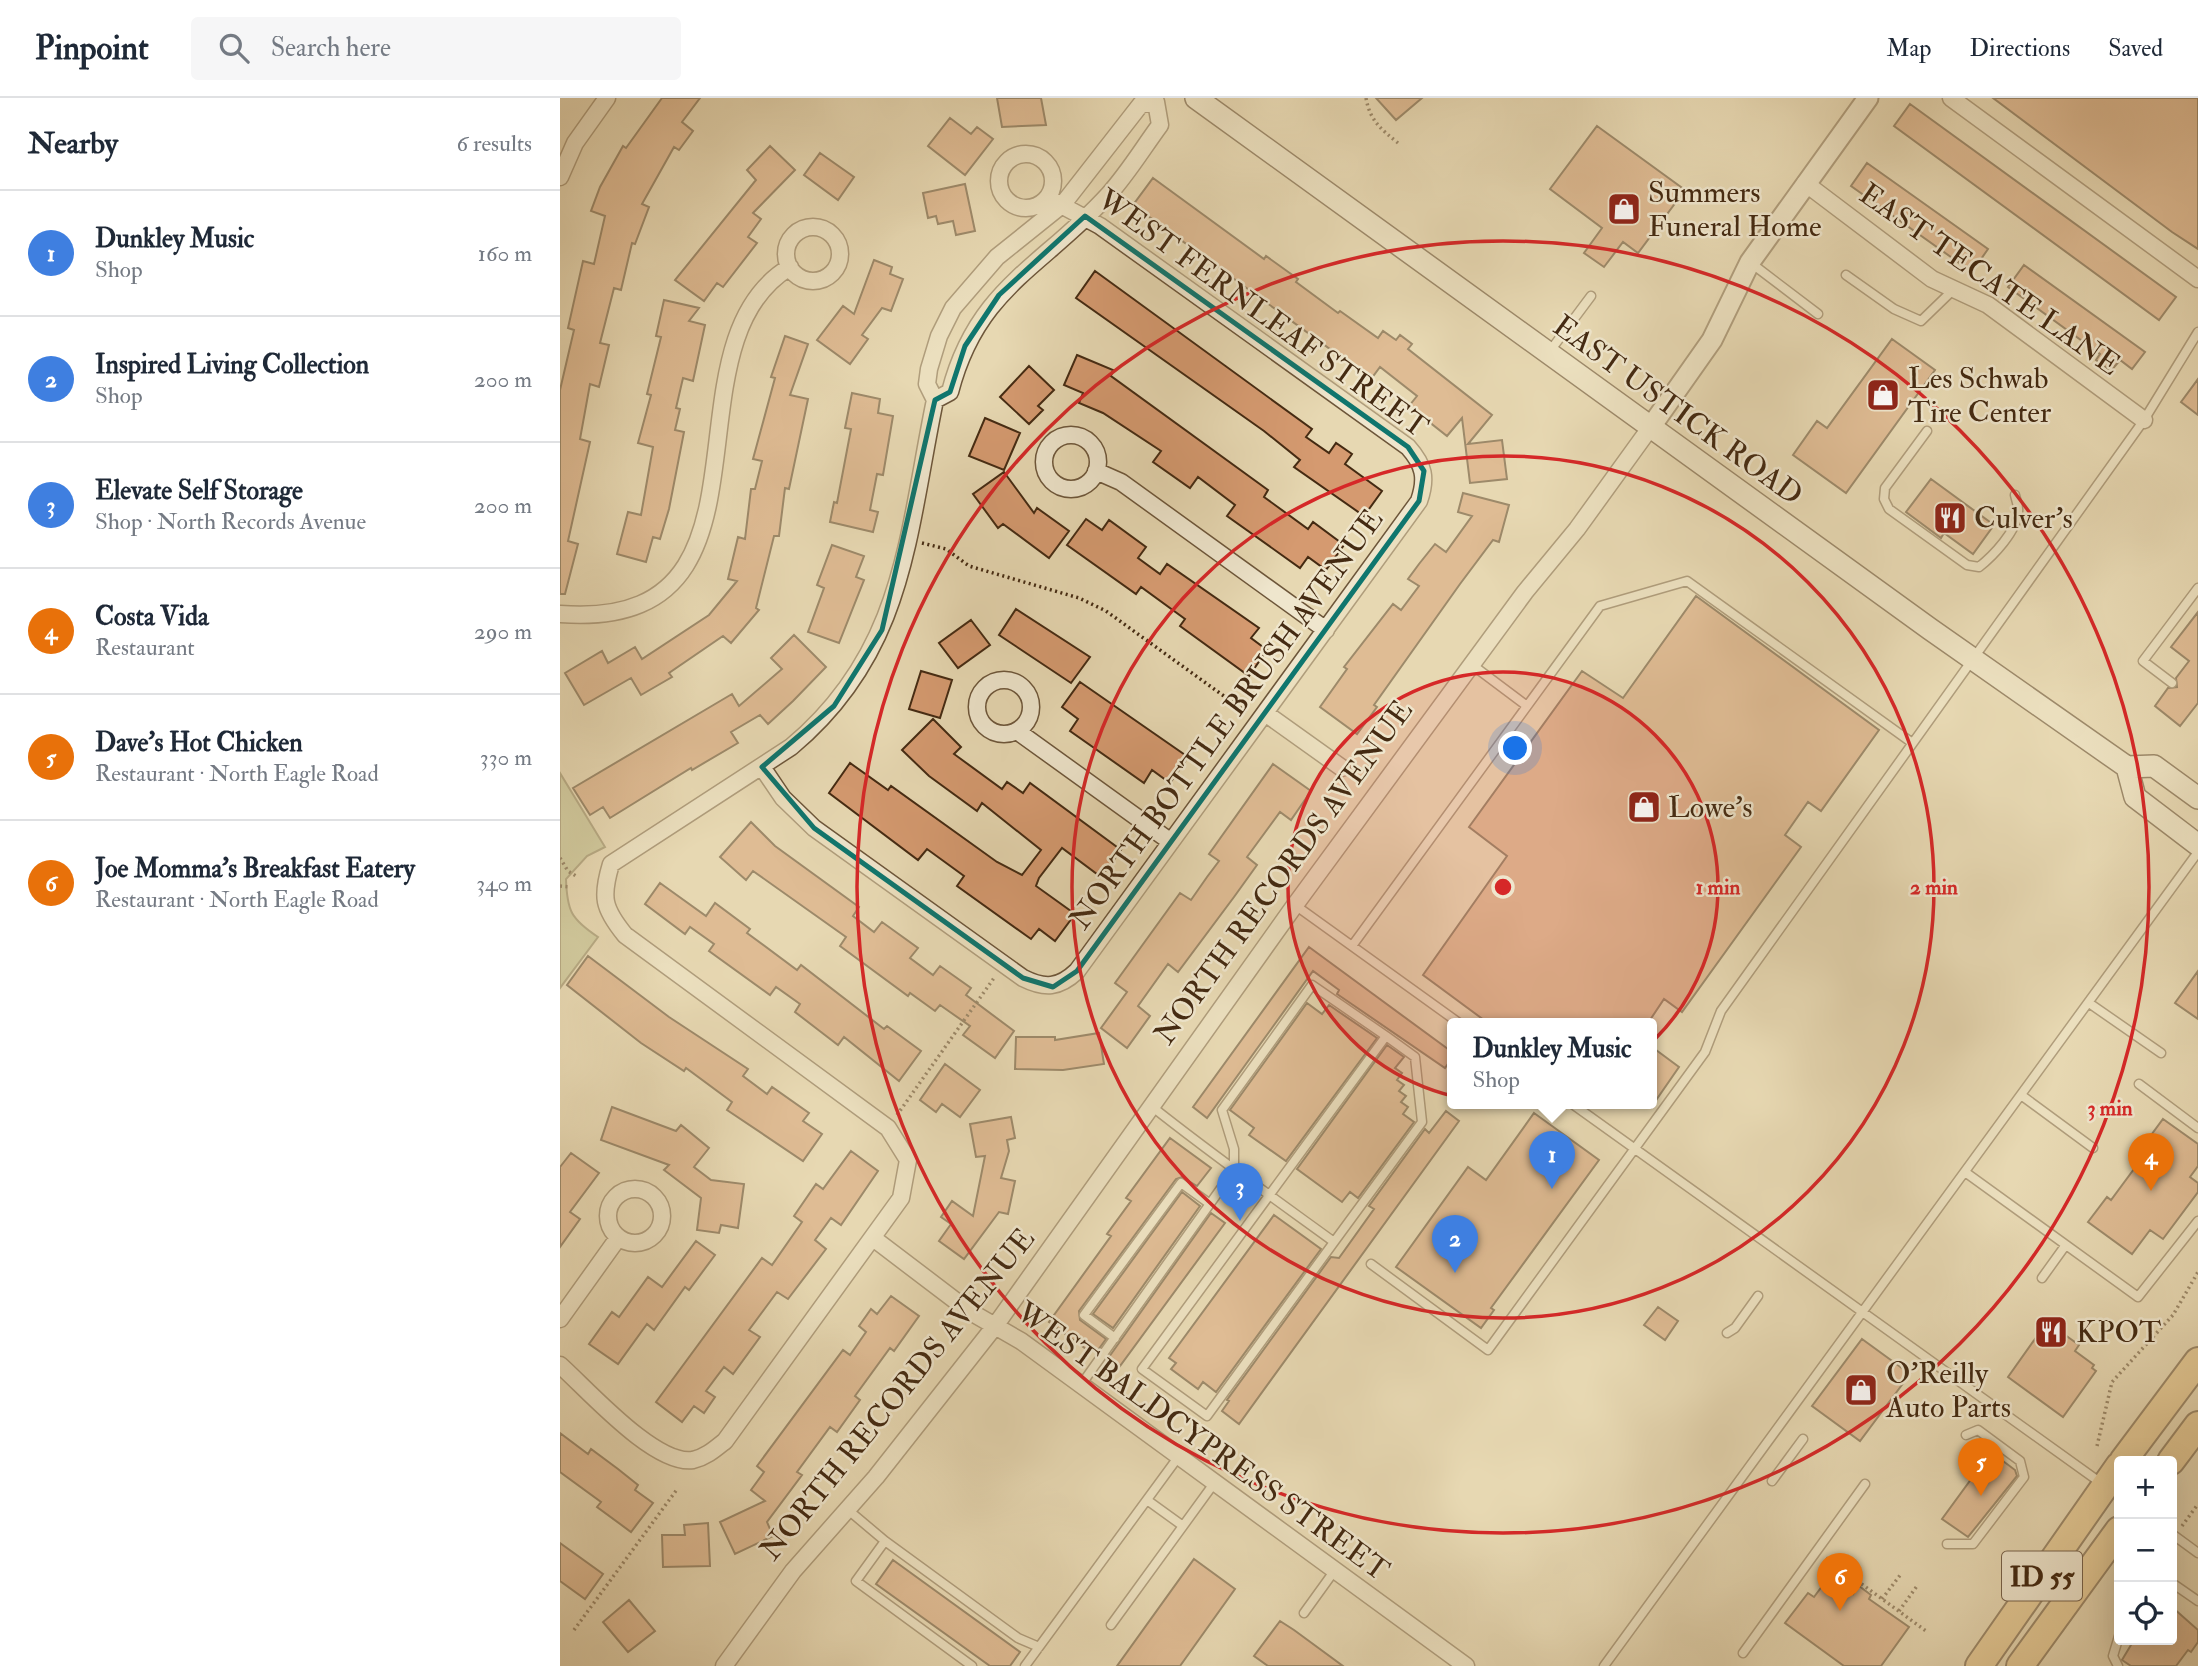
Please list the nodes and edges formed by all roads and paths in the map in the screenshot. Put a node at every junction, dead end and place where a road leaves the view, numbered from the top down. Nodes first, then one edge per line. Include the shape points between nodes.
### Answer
1 (607, 98) edge
2 (1196, 98) edge
3 (1366, 98) edge
4 (1868, 98) edge
5 (1951, 98) edge
6 (1158, 100) edge
7 (1398, 143) dead end
8 (560, 177) edge
9 (1805, 183) junction
10 (1056, 201) junction
11 (1084, 216) junction
12 (1750, 262) junction
13 (790, 267) dead end
14 (1846, 275) dead end
15 (2198, 279) edge
16 (1953, 290) junction
17 (1591, 296) dead end
18 (1818, 314) dead end
19 (2198, 332) edge
20 (1548, 353) junction
21 (935, 400) junction
22 (2144, 420) junction
23 (1650, 428) junction
24 (1927, 431) dead end
25 (1096, 471) dead end
26 (1424, 471) joint
27 (2015, 495) dead end
28 (906, 540) junction
29 (2198, 587) edge
30 (560, 614) edge
31 (1326, 630) junction
32 (1972, 659) junction
33 (1471, 664) junction
34 (2172, 683) dead end
35 (1527, 706) junction
36 (1262, 717) junction
37 (1017, 731) dead end
38 (1911, 742) junction
39 (762, 767) junction
40 (2127, 767) junction
41 (1342, 768) dead end
42 (2198, 798) edge
43 (1171, 842) junction
44 (2198, 845) edge
45 (2198, 852) edge
46 (560, 858) edge
47 (576, 876) dead end
48 (560, 886) edge
49 (571, 887) dead end
50 (1295, 905) junction
51 (1352, 946) junction
52 (1004, 964) junction
53 (2089, 1003) junction
54 (1452, 1018) edge
55 (1386, 1037) junction
56 (2161, 1054) dead end
57 (2139, 1084) dead end
58 (2021, 1095) junction
59 (1150, 1105) junction
60 (1579, 1109) edge
61 (888, 1128) junction
62 (2198, 1128) edge
63 (2093, 1148) dead end
64 (1635, 1149) junction
65 (1234, 1170) junction
66 (1965, 1172) junction
67 (1270, 1196) junction
68 (1210, 1204) junction
69 (2198, 1221) edge
70 (618, 1238) dead end
71 (873, 1238) junction
72 (1334, 1242) junction
73 (2065, 1246) junction
74 (1371, 1264) dead end
75 (2198, 1272) edge
76 (2042, 1278) dead end
77 (1758, 1296) dead end
78 (1863, 1312) junction
79 (560, 1320) edge
80 (995, 1326) junction
81 (1727, 1333) dead end
82 (1115, 1338) junction
83 (2198, 1361) edge
84 (560, 1365) edge
85 (1081, 1385) junction
86 (2198, 1425) edge
87 (1966, 1434) dead end
88 (1802, 1439) dead end
89 (2097, 1446) dead end
90 (1179, 1456) junction
91 (2127, 1456) edge
92 (2175, 1456) edge
93 (2112, 1476) edge
94 (1772, 1481) dead end
95 (1215, 1482) junction
96 (1865, 1484) dead end
97 (678, 1488) dead end
98 (1147, 1500) junction
99 (2198, 1504) edge
100 (846, 1509) junction
101 (1183, 1526) junction
102 (2182, 1526) dead end
103 (2114, 1537) edge
104 (2177, 1538) edge
105 (885, 1541) junction
106 (1947, 1544) dead end
107 (2198, 1553) edge
108 (1826, 1558) dead end
109 (1335, 1570) junction
110 (1901, 1574) dead end
111 (1917, 1586) dead end
112 (2177, 1586) edge
113 (1882, 1599) junction
114 (2198, 1601) edge
115 (1899, 1611) junction
116 (1304, 1613) dead end
117 (1111, 1625) dead end
118 (575, 1630) dead end
119 (1926, 1631) dead end
120 (2116, 1645) edge
121 (1039, 1647) junction
122 (1742, 1653) dead end
123 (724, 1666) edge
124 (972, 1666) edge
125 (1026, 1666) edge
126 (1466, 1666) edge
127 (1604, 1666) edge
128 (1979, 1666) edge
129 (2020, 1666) edge
130 (2118, 1666) edge

1 - 8 street via 575,143
2 - 20 main road, EAST USTICK ROAD
3 - 7 path via 1376,125
4 - 9 street, NORTH RECORDS AVENUE
5 - 15 street
6 - 10 street via 1141,104
6 - 11 street via 1160,125 1109,194
9 - 12 street, NORTH RECORDS AVENUE
9 - 16 street, EAST TECATE LANE
10 - 11 street, WEST FERNLEAF STREET
10 - 21 street via 954,308 929,369 927,384
11 - 21 street via 999,295 965,346 950,392
11 - 26 street, WEST FERNLEAF STREET via 1408,447
12 - 18 lane
12 - 23 street, NORTH RECORDS AVENUE via 1712,340
13 - 30 street via 774,276 755,299 741,327 702,524 693,554 676,581 649,602 626,612
14 - 16 lane via 1894,309 1921,321
16 - 22 street, EAST TECATE LANE via 1988,305
17 - 20 lane
19 - 22 lane
20 - 23 main road, EAST USTICK ROAD
21 - 28 street
22 - 32 lane
23 - 32 main road, EAST USTICK ROAD
23 - 33 street, NORTH RECORDS AVENUE
24 - 27 lane via 1885,488 1888,509 1967,565 1979,567 1990,559 2015,522 2019,511
25 - 31 street via 1121,482
26 - 31 street, NORTH BOTTLE BRUSH AVENUE via 1419,501
28 - 36 path via 946,549 970,566 1079,598 1106,611
28 - 39 street via 893,602 858,674 814,728
29 - 34 lane via 2143,661
31 - 36 street, NORTH BOTTLE BRUSH AVENUE
32 - 38 lane
32 - 40 main road, EAST USTICK ROAD
33 - 35 lane
33 - 50 street, NORTH RECORDS AVENUE
35 - 38 lane via 1600,606 1688,581
35 - 51 lane
36 - 41 street
36 - 43 street, NORTH BOTTLE BRUSH AVENUE
37 - 43 street
38 - 64 lane via 1721,1012 1705,1052
39 - 52 street via 783,798 814,828
39 - 61 street via 611,864 603,889 608,915 625,935
40 - 42 main road, EAST USTICK ROAD via 2154,766
40 - 44 main road via 2135,797
43 - 52 street, NORTH BOTTLE BRUSH AVENUE via 1067,981 1053,987 1036,985
45 - 53 lane
46 - 47 path
48 - 49 path
50 - 51 lane
50 - 59 street, NORTH RECORDS AVENUE
51 - 54 lane
52 - 61 path
53 - 56 lane
53 - 58 lane
55 - 65 lane via 1312,985 1222,1110 1234,1149
55 - 67 lane
55 - 72 lane via 1415,1057 1422,1122
57 - 62 lane
58 - 63 lane
58 - 66 lane
59 - 65 lane
59 - 80 street, NORTH RECORDS AVENUE
60 - 64 lane
61 - 71 street via 908,1160 901,1198
64 - 74 lane via 1489,1350
64 - 78 lane
65 - 67 lane
65 - 68 lane
66 - 73 lane
66 - 78 lane
67 - 72 lane
67 - 72 lane via 1142,1369 1207,1416
68 - 82 lane
68 - 82 lane via 1181,1183 1084,1315
69 - 73 lane via 2138,1297
70 - 79 street
71 - 80 street, WEST BALDCYPRESS STREET
71 - 84 street via 711,1454 692,1460 672,1458 653,1448
73 - 76 lane
75 - 89 path via 2173,1315 2112,1382
77 - 81 lane
78 - 93 lane
78 - 127 lane
80 - 85 street, WEST BALDCYPRESS STREET
80 - 100 street, NORTH RECORDS AVENUE
82 - 85 lane
83 - 91 highway
85 - 90 street, WEST BALDCYPRESS STREET
86 - 92 highway
87 - 106 lane via 1978,1430 2010,1453 2020,1461 2024,1477 1973,1544
88 - 94 lane
90 - 95 street, WEST BALDCYPRESS STREET
90 - 98 lane
93 - 128 highway, ID 55
95 - 101 lane
95 - 109 street, WEST BALDCYPRESS STREET
96 - 122 lane
97 - 118 path
98 - 101 lane
98 - 121 lane
99 - 102 path
100 - 105 lane
100 - 123 street, NORTH RECORDS AVENUE via 793,1571
101 - 117 lane
103 - 129 highway, ID 55
104 - 107 lane
105 - 121 lane via 1018,1638
105 - 124 lane via 856,1581
108 - 113 path
109 - 116 lane
109 - 126 street, WEST BALDCYPRESS STREET
110 - 113 path
111 - 115 path
112 - 114 lane
113 - 115 path
115 - 119 path
120 - 130 lane via 2113,1656
121 - 125 lane

